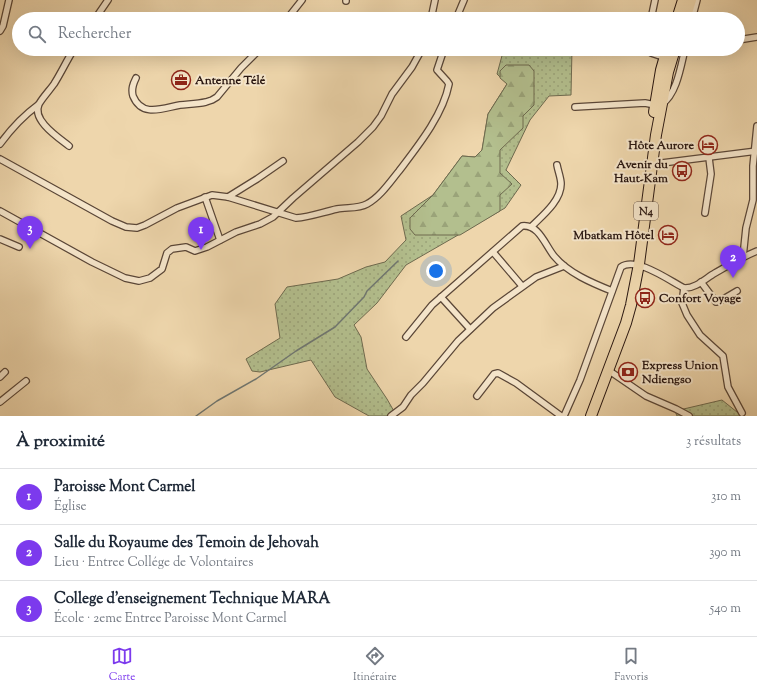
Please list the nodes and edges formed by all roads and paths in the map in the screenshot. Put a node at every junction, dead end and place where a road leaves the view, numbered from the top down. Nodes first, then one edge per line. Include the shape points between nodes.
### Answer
1 (9, 0) edge
2 (108, 0) edge
3 (302, 0) edge
4 (435, 0) edge
5 (464, 0) edge
6 (656, 0) edge
7 (683, 0) edge
8 (691, 0) edge
9 (697, 0) edge
10 (100, 12) edge
11 (293, 12) edge
12 (432, 12) edge
13 (459, 12) edge
14 (653, 12) edge
15 (679, 12) edge
16 (687, 12) edge
17 (694, 12) edge
18 (0, 31) edge
19 (757, 37) edge
20 (745, 39) edge
21 (70, 56) edge
22 (253, 56) edge
23 (418, 56) edge
24 (442, 56) edge
25 (668, 56) edge
26 (683, 56) edge
27 (136, 78) dead end
28 (38, 105) junction
29 (659, 105) junction
30 (575, 107) dead end
31 (757, 126) edge
32 (0, 144) edge
33 (69, 146) dead end
34 (755, 151) edge
35 (709, 158) junction
36 (0, 159) edge
37 (283, 161) dead end
38 (557, 165) dead end
39 (649, 165) junction
40 (205, 197) junction
41 (228, 197) junction
42 (0, 211) edge
43 (276, 213) junction
44 (705, 213) dead end
45 (531, 227) junction
46 (0, 239) edge
47 (220, 240) junction
48 (19, 247) dead end
49 (757, 251) edge
50 (493, 252) junction
51 (744, 257) junction
52 (636, 264) junction
53 (564, 266) junction
54 (701, 282) junction
55 (522, 286) junction
56 (684, 288) junction
57 (612, 291) junction
58 (737, 291) dead end
59 (441, 297) junction
60 (470, 330) junction
61 (406, 337) dead end
62 (605, 369) junction
63 (5, 372) dead end
64 (0, 377) edge
65 (26, 382) dead end
66 (477, 396) dead end
67 (0, 402) edge
68 (742, 413) dead end
69 (391, 416) edge
70 (562, 416) edge
71 (585, 416) edge
72 (591, 416) edge
73 (689, 416) edge

1 - 18 street
2 - 10 street
3 - 11 street
4 - 12 street
5 - 13 street
6 - 14 street
7 - 15 highway
8 - 16 highway
9 - 17 street
19 - 20 street
21 - 28 street
22 - 27 street via 217,97 206,102 155,110 144,108 138,104 132,93 132,84
23 - 43 street via 372,127
24 - 43 street via 437,70 449,84 441,107 417,147 377,196 357,208 339,208 307,217 296,218
25 - 29 highway, N4 via 661,70
26 - 29 street via 670,98
28 - 32 street via 22,117
28 - 33 street via 43,123
29 - 30 street via 645,103
29 - 39 highway, N4
31 - 34 street
34 - 35 street
34 - 51 street via 753,200 746,228
35 - 39 street
35 - 44 street via 711,174
36 - 40 street via 126,227 137,228 145,225
37 - 41 street
38 - 45 street via 560,191
39 - 52 highway, N4
40 - 41 street
40 - 47 street
41 - 43 street
42 - 47 street via 92,262 125,278 139,281 150,278 162,269 167,253 172,249 186,247 195,251
43 - 47 street via 269,220
45 - 50 street via 522,226
45 - 53 street via 543,238
46 - 48 street
49 - 51 street
50 - 55 street
50 - 59 street
51 - 54 street
52 - 56 street
52 - 57 street via 623,265
52 - 62 highway, N4
53 - 55 street via 545,272
53 - 57 street
54 - 56 street
54 - 58 street via 716,302
55 - 60 street
56 - 68 street via 682,303 687,315 700,335 723,356 728,387
57 - 70 street via 580,380
59 - 60 street
59 - 61 street
60 - 69 street via 410,395 403,407
62 - 71 highway, N4
62 - 72 highway, N4
62 - 73 street via 646,396
63 - 64 street
65 - 67 street
66 - 70 street via 494,374 498,373

